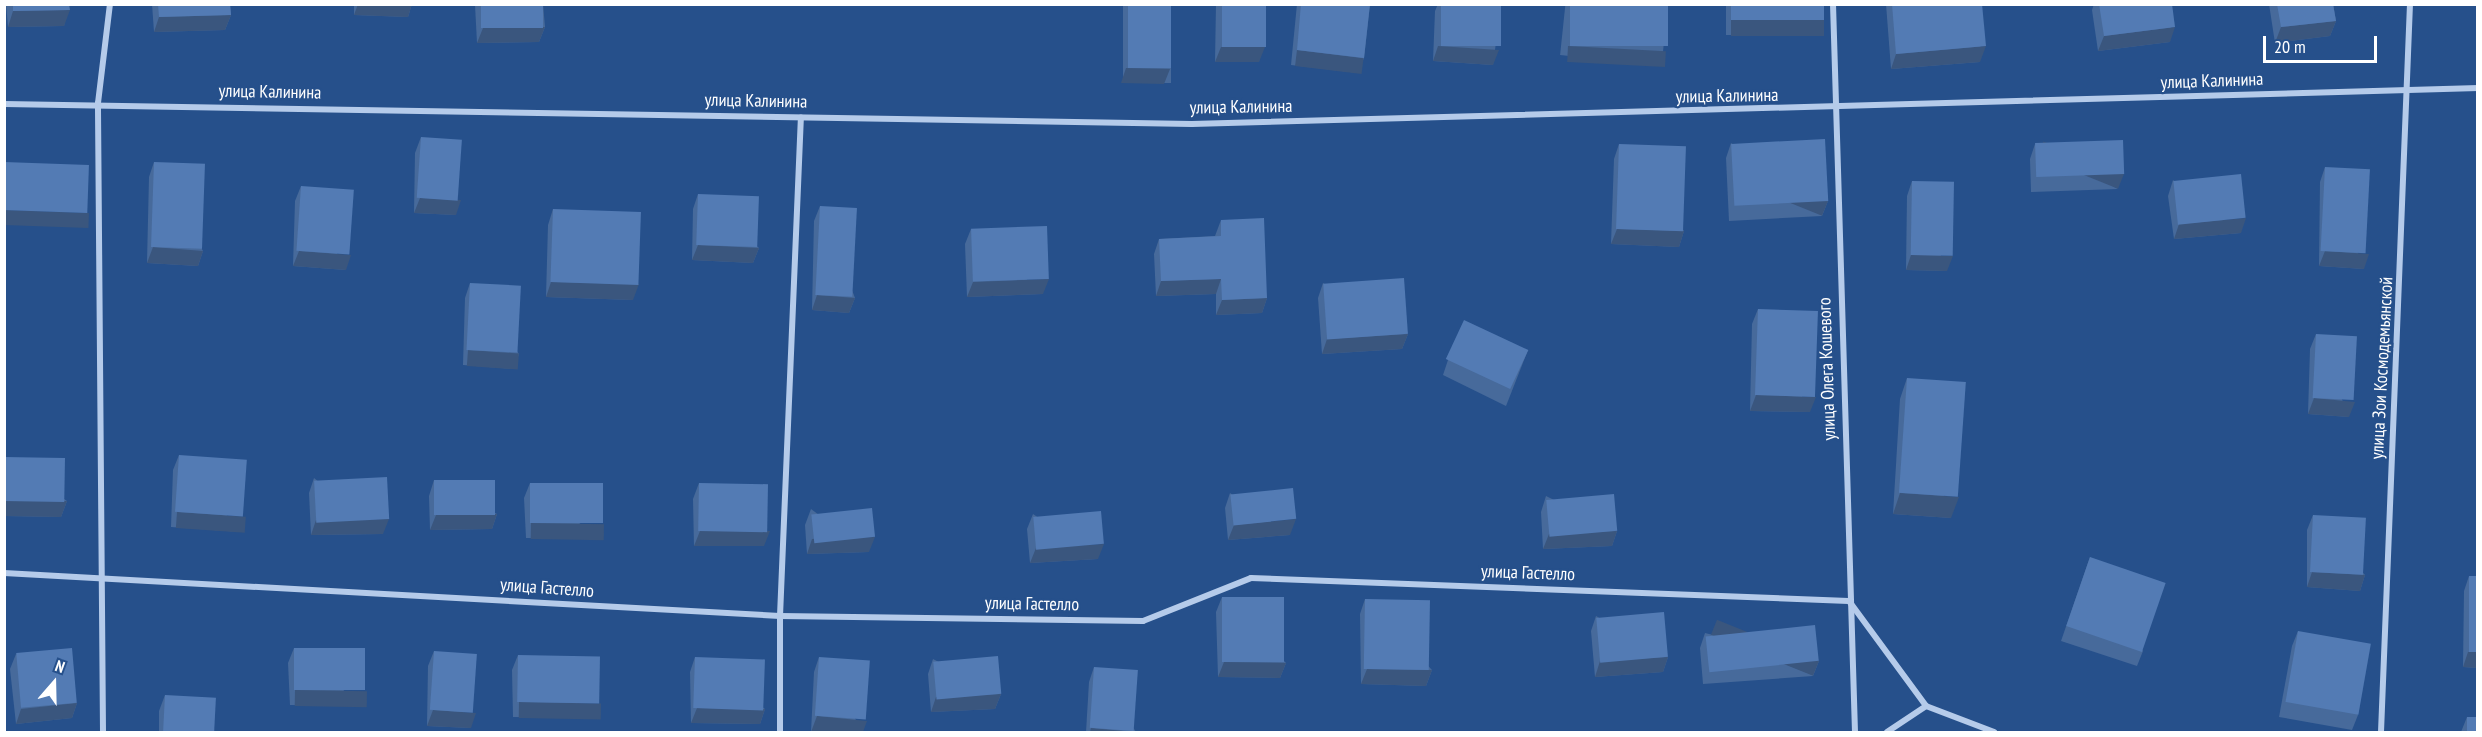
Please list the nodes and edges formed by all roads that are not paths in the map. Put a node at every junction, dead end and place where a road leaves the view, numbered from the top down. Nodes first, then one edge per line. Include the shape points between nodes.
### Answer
1 (110, 4) edge
2 (1833, 4) edge
3 (2410, 4) edge
4 (2478, 88) edge
5 (2410, 90) junction
6 (98, 103) junction
7 (4, 104) edge
8 (1834, 109) junction
9 (801, 117) junction
10 (4, 573) edge
11 (101, 576) junction
12 (1849, 601) junction
13 (780, 616) junction
14 (1926, 706) junction
15 (103, 732) edge
16 (780, 732) edge
17 (1856, 732) edge
18 (1887, 732) edge
19 (1994, 732) edge
20 (2381, 732) edge

1 - 6 street
2 - 8 street, улица Олега Кошевого
3 - 5 street, улица Зои Космодемьянской
4 - 5 street, улица Калинина
5 - 8 street, улица Калинина
5 - 20 street, улица Зои Космодемьянской
6 - 7 street, улица Калинина
6 - 9 street, улица Калинина
6 - 11 street
8 - 9 street, улица Калинина via 1192,124
8 - 12 street, улица Олега Кошевого
9 - 13 street
10 - 11 street, улица Гастелло
11 - 13 street, улица Гастелло
11 - 15 street
12 - 13 street, улица Гастелло via 1251,578 1143,621
12 - 14 street
12 - 17 street, улица Олега Кошевого
13 - 16 street
14 - 18 street
14 - 19 street

